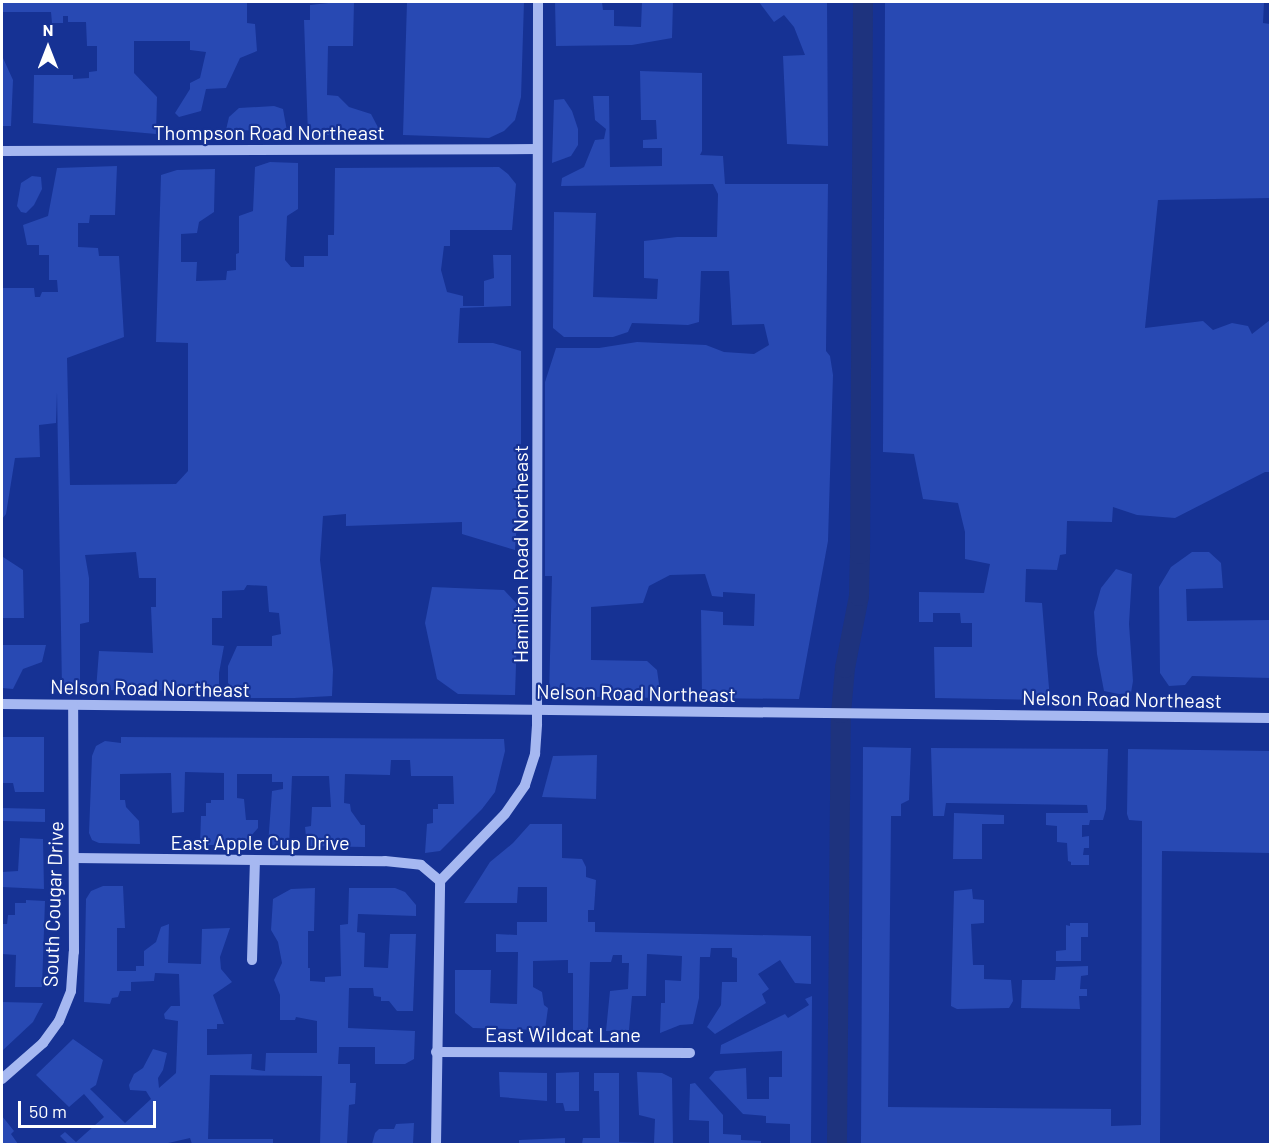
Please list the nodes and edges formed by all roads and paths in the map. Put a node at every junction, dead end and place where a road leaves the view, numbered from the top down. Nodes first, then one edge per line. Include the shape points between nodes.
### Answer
1 (537, 2) edge
2 (537, 149) junction
3 (2, 152) edge
4 (2, 704) edge
5 (74, 705) junction
6 (538, 710) junction
7 (1270, 718) edge
8 (74, 858) junction
9 (255, 861) junction
10 (440, 881) junction
11 (252, 960) dead end
12 (436, 1052) junction
13 (690, 1053) dead end
14 (2, 1079) edge
15 (436, 1144) edge

1 - 2 street, Hamilton Road Northeast
2 - 3 street, Thompson Road Northeast
2 - 6 street, Hamilton Road Northeast
4 - 5 street, Nelson Road Northeast
5 - 6 street, Nelson Road Northeast
5 - 8 street, South Cougar Drive
6 - 7 street, Nelson Road Northeast
6 - 10 street, Hamilton Road Northeast via 535,754 525,785 505,814
8 - 9 street, East Apple Cup Drive
8 - 14 street, South Cougar Drive via 70,991 58,1021 43,1043
9 - 10 street, East Apple Cup Drive via 385,861 421,865
9 - 11 street
10 - 12 street
12 - 13 street, East Wildcat Lane
12 - 15 street

